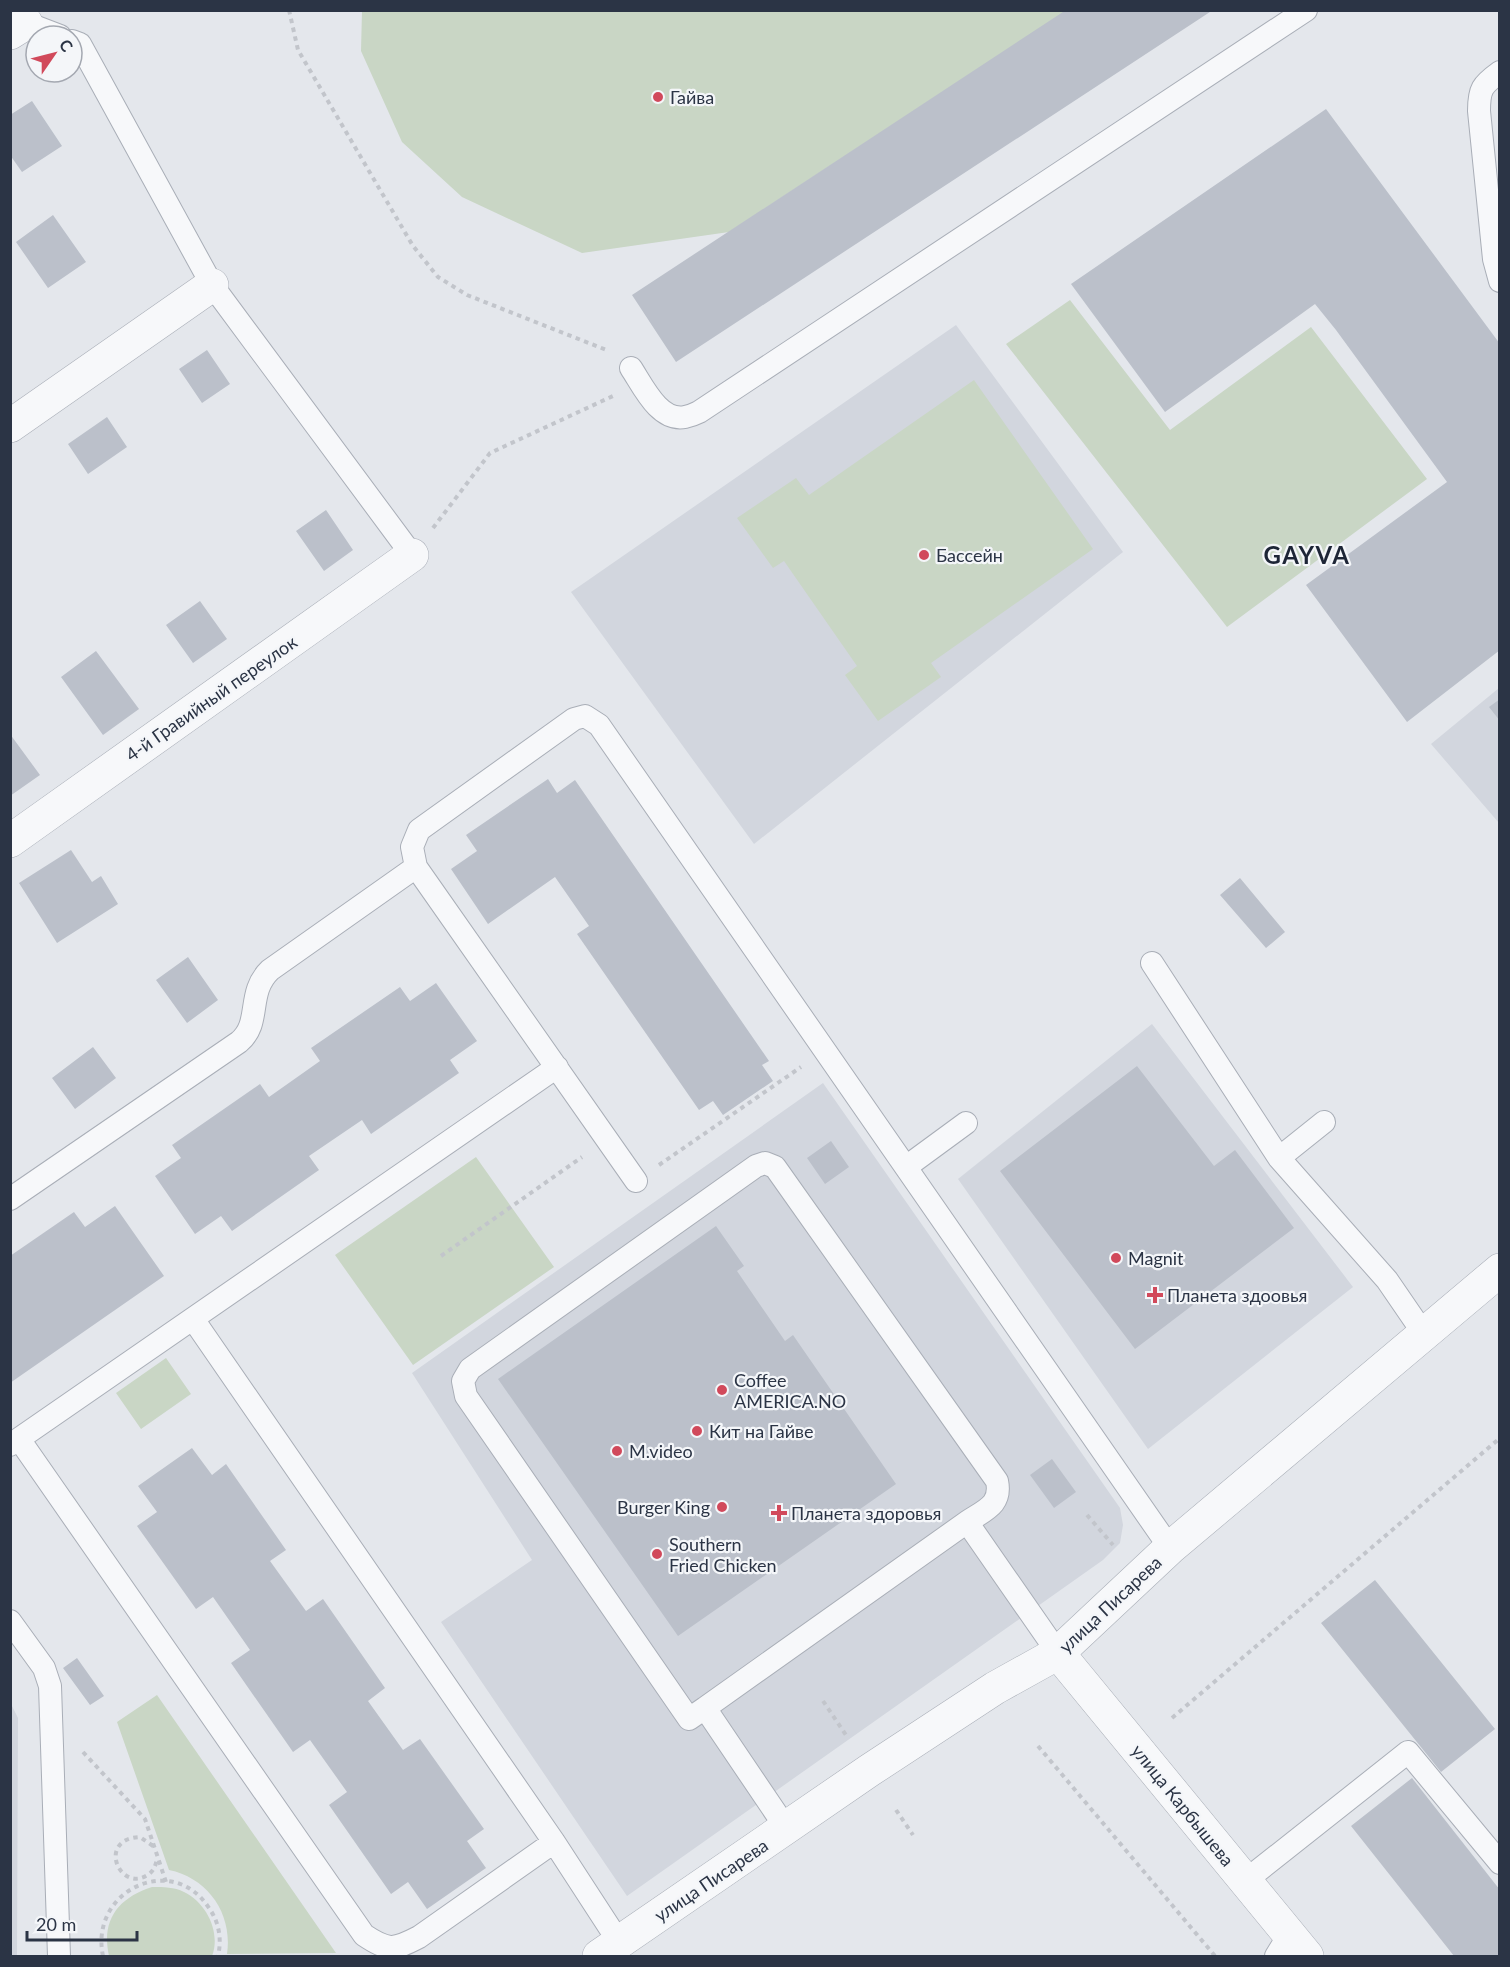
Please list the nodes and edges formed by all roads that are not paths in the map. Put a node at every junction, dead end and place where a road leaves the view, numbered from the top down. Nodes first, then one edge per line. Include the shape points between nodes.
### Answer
1 (1305, 10) edge
2 (84, 51) edge
3 (1500, 72) edge
4 (1500, 281) edge
5 (212, 285) junction
6 (636, 375) road end
7 (10, 426) edge
8 (412, 555) joint
9 (10, 842) edge
10 (416, 867) junction
11 (1152, 963) dead end
12 (556, 1067) junction
13 (1324, 1122) dead end
14 (966, 1123) dead end
15 (1280, 1158) junction
16 (906, 1167) junction
17 (636, 1181) road end
18 (10, 1199) edge
19 (1500, 1270) edge
20 (193, 1319) junction
21 (1424, 1334) junction
22 (15, 1442) edge
23 (968, 1522) junction
24 (1170, 1548) junction
25 (10, 1621) edge
26 (1058, 1653) junction
27 (705, 1708) junction
28 (786, 1828) junction
29 (554, 1842) junction
30 (1500, 1863) edge
31 (1245, 1881) junction
32 (609, 1949) edge
33 (1291, 1949) edge
34 (59, 1956) edge

1 - 6 lane via 699,412 684,418 669,415 654,403
2 - 5 lane
3 - 4 lane via 1479,94 1494,259
5 - 7 street
5 - 8 lane
8 - 9 street, 4-й Гравийный переулок
10 - 12 lane
10 - 16 lane via 412,848 419,830 574,719 585,716 599,725
10 - 18 lane via 270,970 261,979 250,1027 239,1042
11 - 15 lane
12 - 17 lane
12 - 20 lane
13 - 15 lane
14 - 16 lane
15 - 21 lane via 1387,1280
16 - 24 lane
19 - 21 street, улица Писарева
20 - 22 lane
20 - 29 lane
21 - 24 street, улица Писарева
22 - 29 lane via 364,1935 381,1946 400,1947
23 - 26 lane
23 - 27 lane
23 - 27 lane via 995,1503 1000,1493 998,1481 775,1167 765,1163 756,1166 470,1369 463,1381 466,1396 689,1719
24 - 26 street, улица Писарева
25 - 34 lane via 48,1676
26 - 28 street, улица Писарева via 995,1688
26 - 31 street, улица Карбышева
27 - 28 lane
28 - 32 street, улица Писарева
29 - 32 lane
30 - 31 lane via 1408,1752
31 - 33 street, улица Карбышева

